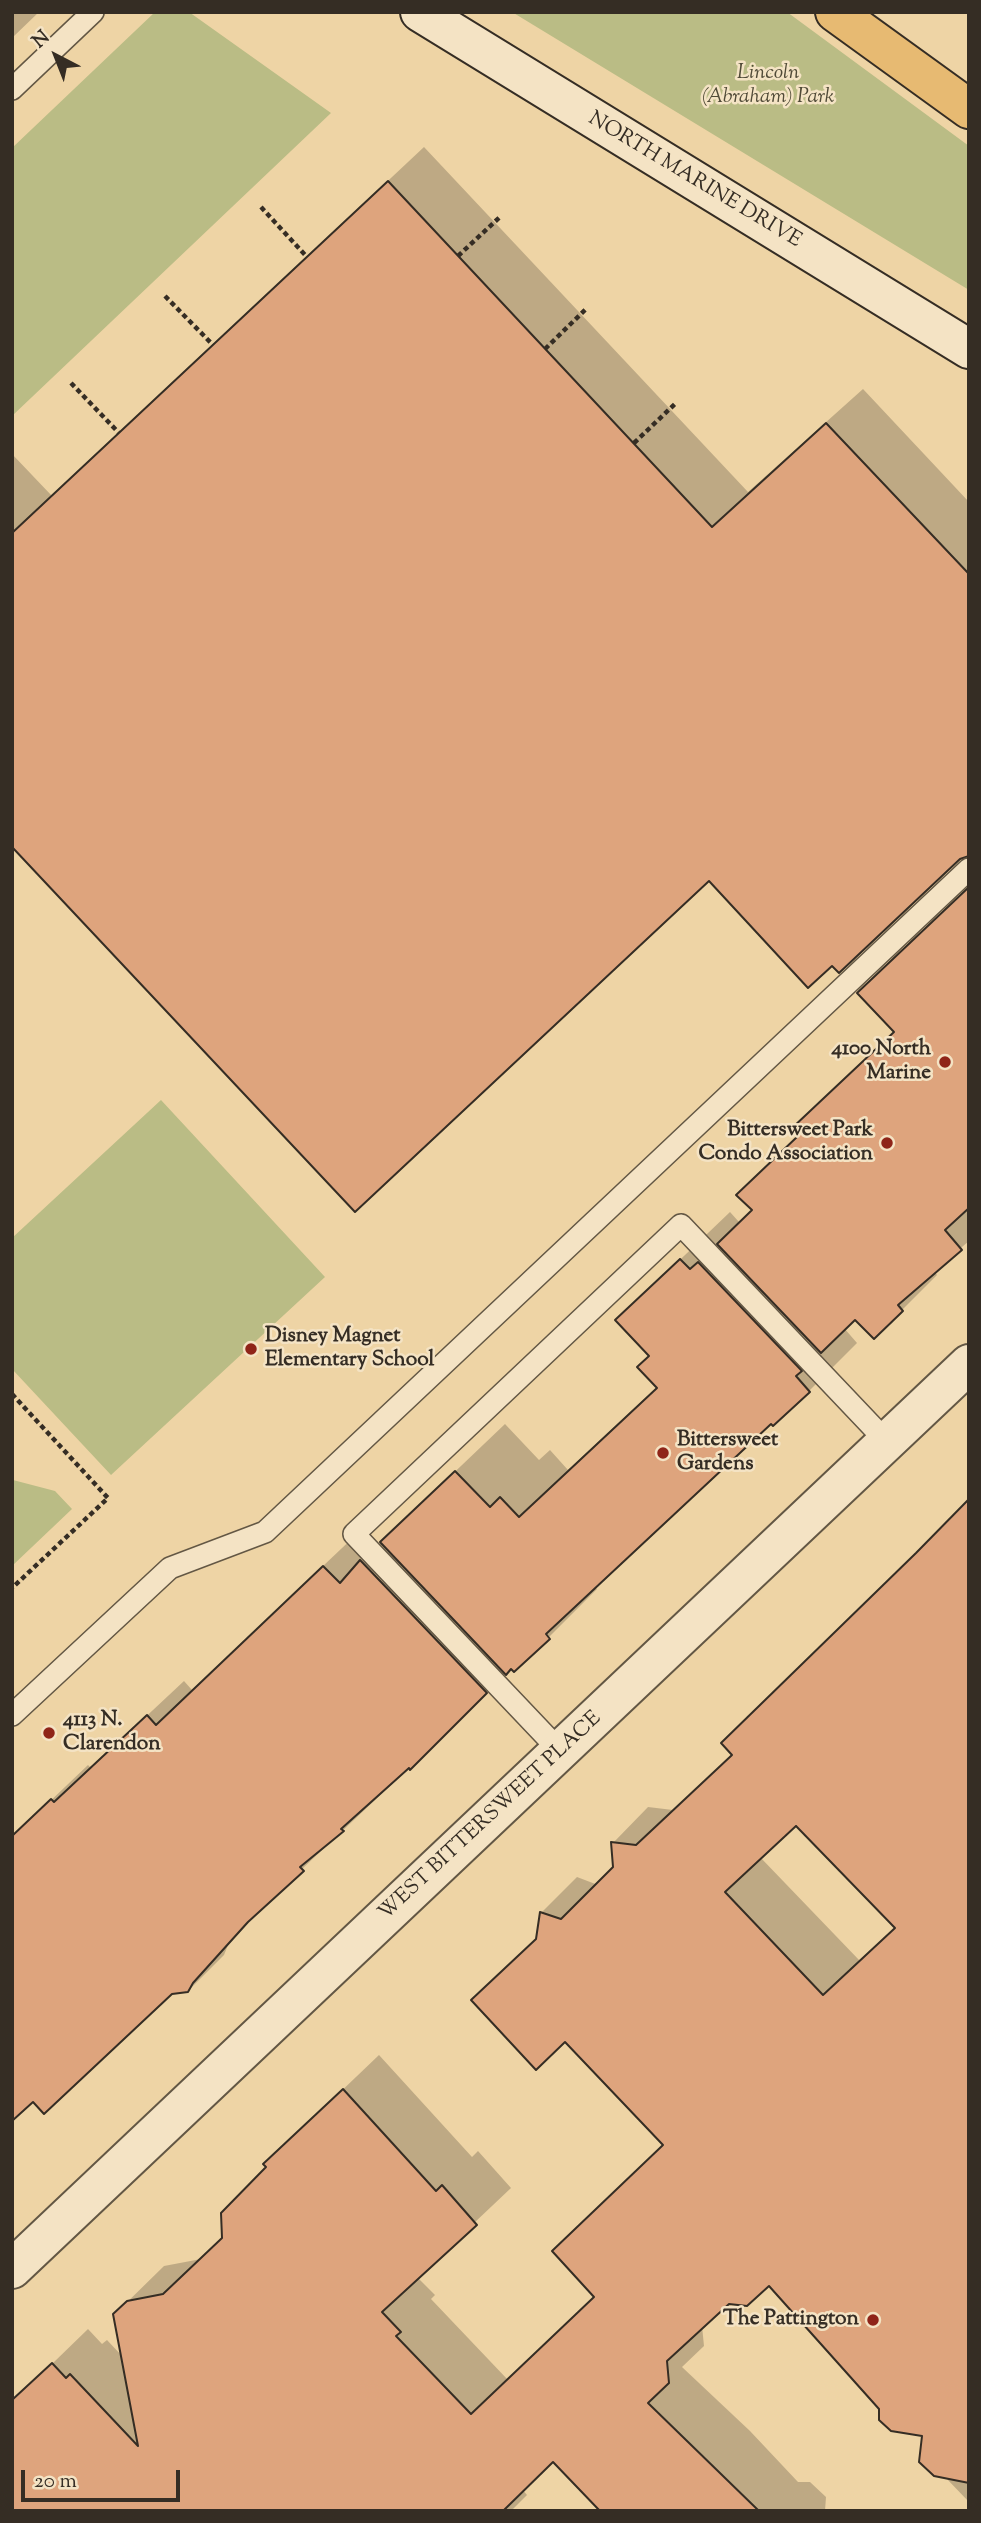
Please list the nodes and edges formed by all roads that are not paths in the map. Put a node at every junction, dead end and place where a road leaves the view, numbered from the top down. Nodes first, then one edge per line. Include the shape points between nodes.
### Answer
1 (93, 12) edge
2 (420, 12) edge
3 (835, 12) edge
4 (12, 89) edge
5 (969, 109) edge
6 (969, 349) edge
7 (969, 869) edge
8 (969, 1364) edge
9 (887, 1442) junction
10 (12, 1715) edge
11 (560, 1751) junction
12 (12, 2269) edge

1 - 4 lane
2 - 6 street, NORTH MARINE DRIVE
3 - 5 highway
7 - 10 lane via 265,1532 170,1568
8 - 9 street, WEST BITTERSWEET PLACE
9 - 11 street, WEST BITTERSWEET PLACE
9 - 11 lane via 681,1225 354,1534
11 - 12 street, WEST BITTERSWEET PLACE

